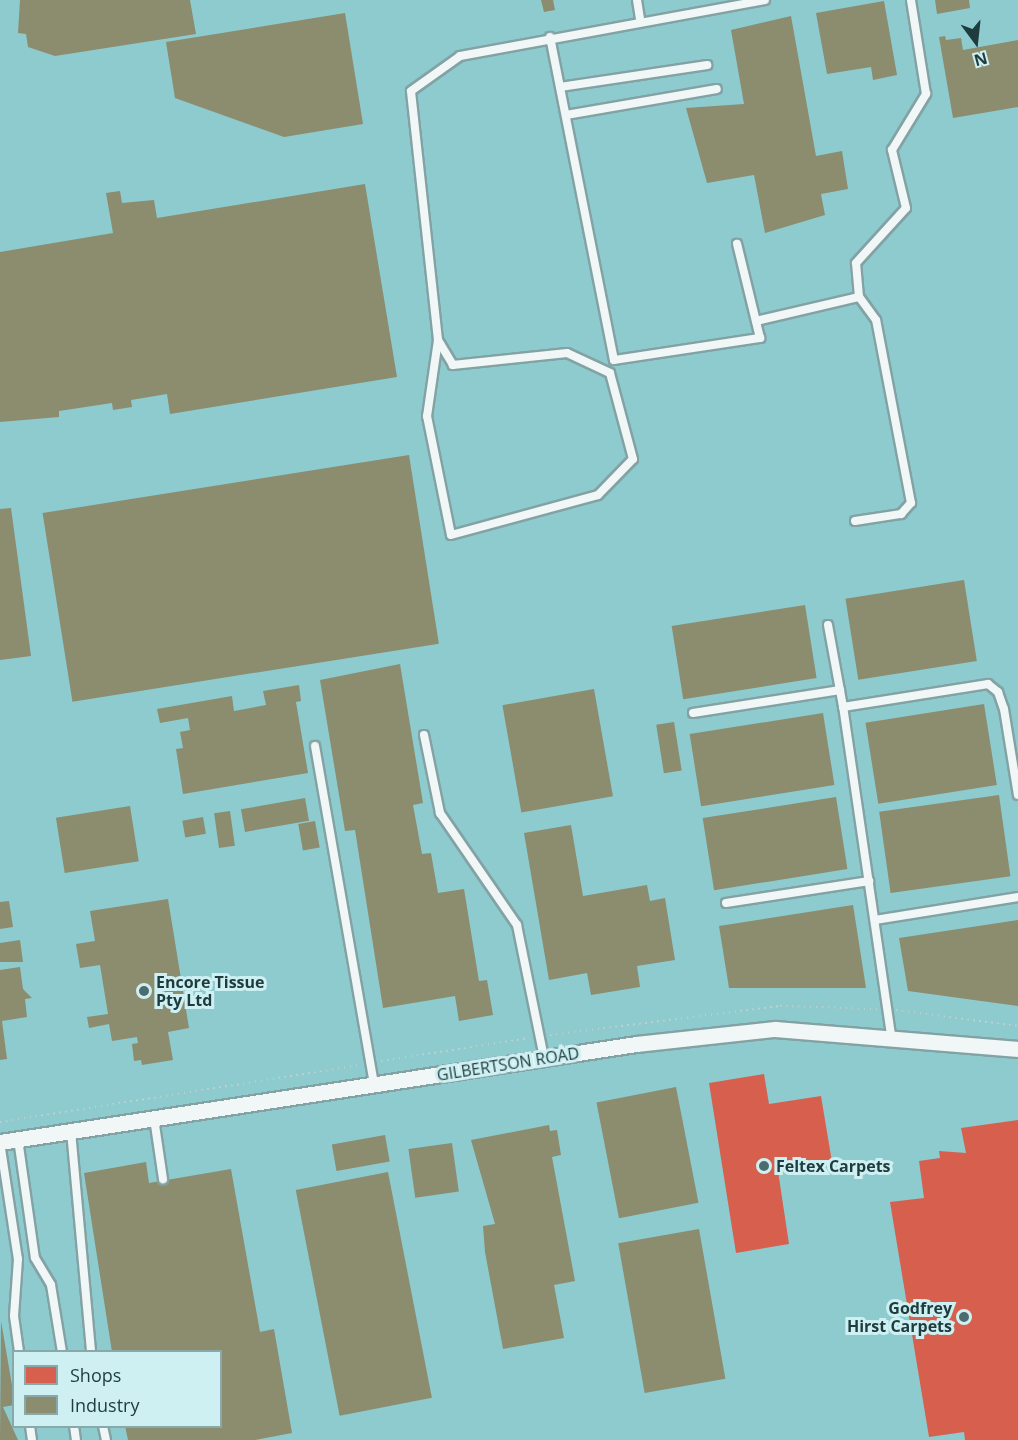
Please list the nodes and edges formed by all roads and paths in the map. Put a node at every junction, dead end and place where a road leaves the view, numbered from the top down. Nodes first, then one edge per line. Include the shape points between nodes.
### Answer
1 (637, 0) edge
2 (761, 0) edge
3 (911, 0) edge
4 (640, 19) junction
5 (550, 37) junction
6 (707, 65) dead end
7 (560, 87) junction
8 (717, 89) dead end
9 (566, 115) junction
10 (738, 244) dead end
11 (859, 297) junction
12 (756, 321) junction
13 (438, 340) junction
14 (855, 521) dead end
15 (828, 624) dead end
16 (840, 690) junction
17 (843, 707) junction
18 (693, 713) dead end
19 (424, 735) dead end
20 (315, 746) dead end
21 (1018, 795) edge
22 (869, 881) junction
23 (1018, 897) edge
24 (726, 903) dead end
25 (875, 920) junction
26 (891, 1035) junction
27 (1018, 1048) edge
28 (544, 1058) junction
29 (374, 1084) junction
30 (154, 1118) junction
31 (71, 1131) junction
32 (18, 1139) junction
33 (0, 1142) edge
34 (163, 1179) dead end
35 (19, 1350) edge
36 (62, 1350) edge
37 (91, 1350) edge

1 - 4 lane
2 - 4 lane
3 - 11 lane via 926,94 892,150 906,208 856,263
4 - 5 lane
5 - 7 lane
5 - 13 lane via 460,56 411,91
6 - 7 lane
7 - 9 lane
8 - 9 lane
9 - 12 lane via 614,360 760,338
10 - 12 lane
11 - 12 lane
11 - 14 lane via 876,320 911,503 901,514
13 - 13 lane via 453,365 567,353 610,372 633,459 598,495 452,535 427,416
15 - 16 lane
16 - 17 lane
16 - 18 lane
17 - 21 lane via 988,684 998,692 1004,709
17 - 22 lane
19 - 28 lane via 440,813 517,925
20 - 29 lane
22 - 24 lane
22 - 25 lane
23 - 25 lane
25 - 26 lane
26 - 27 street, GILBERTSON ROAD
26 - 28 street, GILBERTSON ROAD via 775,1029
28 - 29 street, GILBERTSON ROAD
29 - 30 street, GILBERTSON ROAD
30 - 31 street, GILBERTSON ROAD
30 - 34 lane
31 - 32 street, GILBERTSON ROAD
31 - 37 lane
32 - 33 street, GILBERTSON ROAD
32 - 36 lane via 35,1258 51,1285
33 - 35 lane via 18,1259 14,1316

